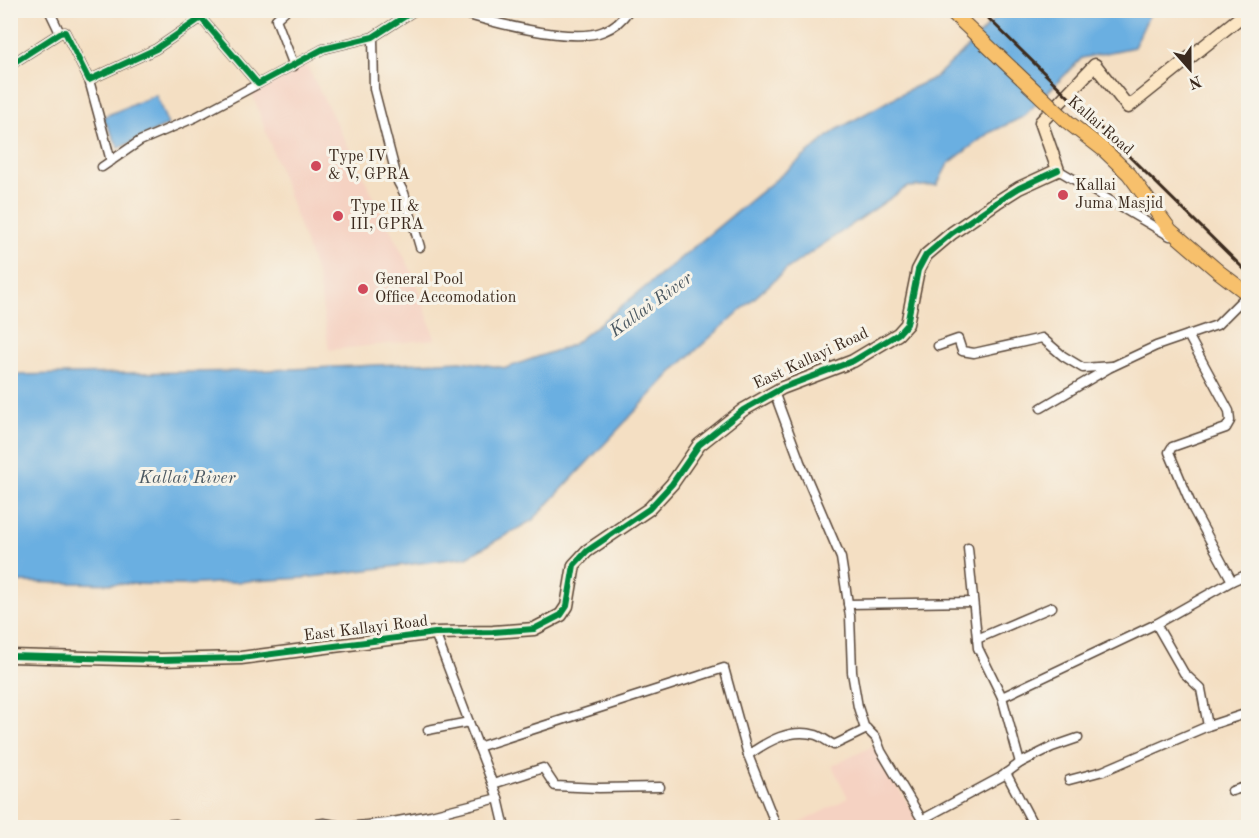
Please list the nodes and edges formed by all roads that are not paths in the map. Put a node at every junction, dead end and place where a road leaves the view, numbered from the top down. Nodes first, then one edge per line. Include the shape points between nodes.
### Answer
1 (49, 10) edge
2 (286, 10) edge
3 (415, 10) edge
4 (452, 10) edge
5 (629, 10) edge
6 (951, 10) edge
7 (1248, 11) edge
8 (200, 14) edge
9 (60, 33) junction
10 (373, 37) junction
11 (10, 65) edge
12 (294, 66) junction
13 (89, 80) junction
14 (258, 84) junction
15 (111, 161) junction
16 (102, 167) dead end
17 (1058, 170) junction
18 (1187, 243) junction
19 (420, 247) dead end
20 (1248, 294) edge
21 (1188, 335) junction
22 (938, 346) dead end
23 (1115, 366) junction
24 (774, 392) junction
25 (1041, 408) dead end
26 (968, 548) dead end
27 (1248, 574) edge
28 (1232, 581) junction
29 (973, 603) junction
30 (848, 604) junction
31 (1052, 607) dead end
32 (1156, 624) junction
33 (435, 633) junction
34 (977, 639) junction
35 (10, 656) edge
36 (1002, 697) junction
37 (1248, 714) edge
38 (469, 722) junction
39 (1208, 726) junction
40 (867, 729) junction
41 (428, 730) dead end
42 (1078, 738) dead end
43 (478, 747) junction
44 (748, 755) junction
45 (1020, 763) junction
46 (1006, 773) junction
47 (1069, 780) dead end
48 (493, 784) junction
49 (1248, 786) edge
50 (660, 787) dead end
51 (1232, 791) dead end
52 (498, 798) junction
53 (922, 819) junction
54 (335, 826) edge
55 (117, 828) edge
56 (179, 828) edge
57 (290, 828) edge
58 (505, 828) edge
59 (777, 828) edge
60 (927, 828) edge
61 (1035, 828) edge

1 - 9 street
2 - 12 street via 276,19
3 - 10 street
4 - 5 street via 564,36 602,32 620,22
6 - 18 main road, Kallai Road, bridge via 1068,122 1129,174 1170,230
7 - 17 street via 1128,107 1095,65 1041,122
8 - 13 street via 156,49
8 - 14 street
9 - 11 street
9 - 13 street via 65,32
10 - 12 street via 323,49
10 - 19 street via 374,89
12 - 14 street
13 - 15 street
14 - 15 street via 140,141
15 - 16 street
17 - 18 street
17 - 24 street, East Kallayi Road via 997,202 926,255 918,270 907,324 898,334 853,360
18 - 20 main road, Kallai Road
20 - 21 street via 1217,325
21 - 23 street
21 - 28 street via 1229,411 1230,421 1226,428 1172,447 1169,452 1193,509
22 - 23 street via 958,339 962,351 974,353 1042,338 1083,368
23 - 25 street
24 - 30 street via 841,558
24 - 33 street, East Kallayi Road via 743,410 699,445 649,509 587,551 574,565 567,606 561,615 534,629
26 - 29 street
27 - 28 street
28 - 32 street
29 - 30 street
29 - 34 street
30 - 40 street via 852,672 858,707
31 - 34 street
32 - 36 street
32 - 39 street via 1184,673 1202,689
33 - 35 street, East Kallayi Road via 241,658
33 - 38 street
34 - 36 street
36 - 45 street
37 - 39 street
38 - 41 street
38 - 43 street
39 - 47 street via 1103,771
40 - 44 street via 834,744 816,735 790,734 766,742
40 - 53 street
42 - 45 street
43 - 44 street via 724,668
43 - 48 street
44 - 59 street
45 - 46 street
46 - 53 street
46 - 61 street
48 - 50 street via 543,768 555,786
48 - 52 street
49 - 51 street
52 - 54 street via 387,823
52 - 58 street
53 - 60 street
54 - 57 street via 324,823
55 - 56 street via 176,824

